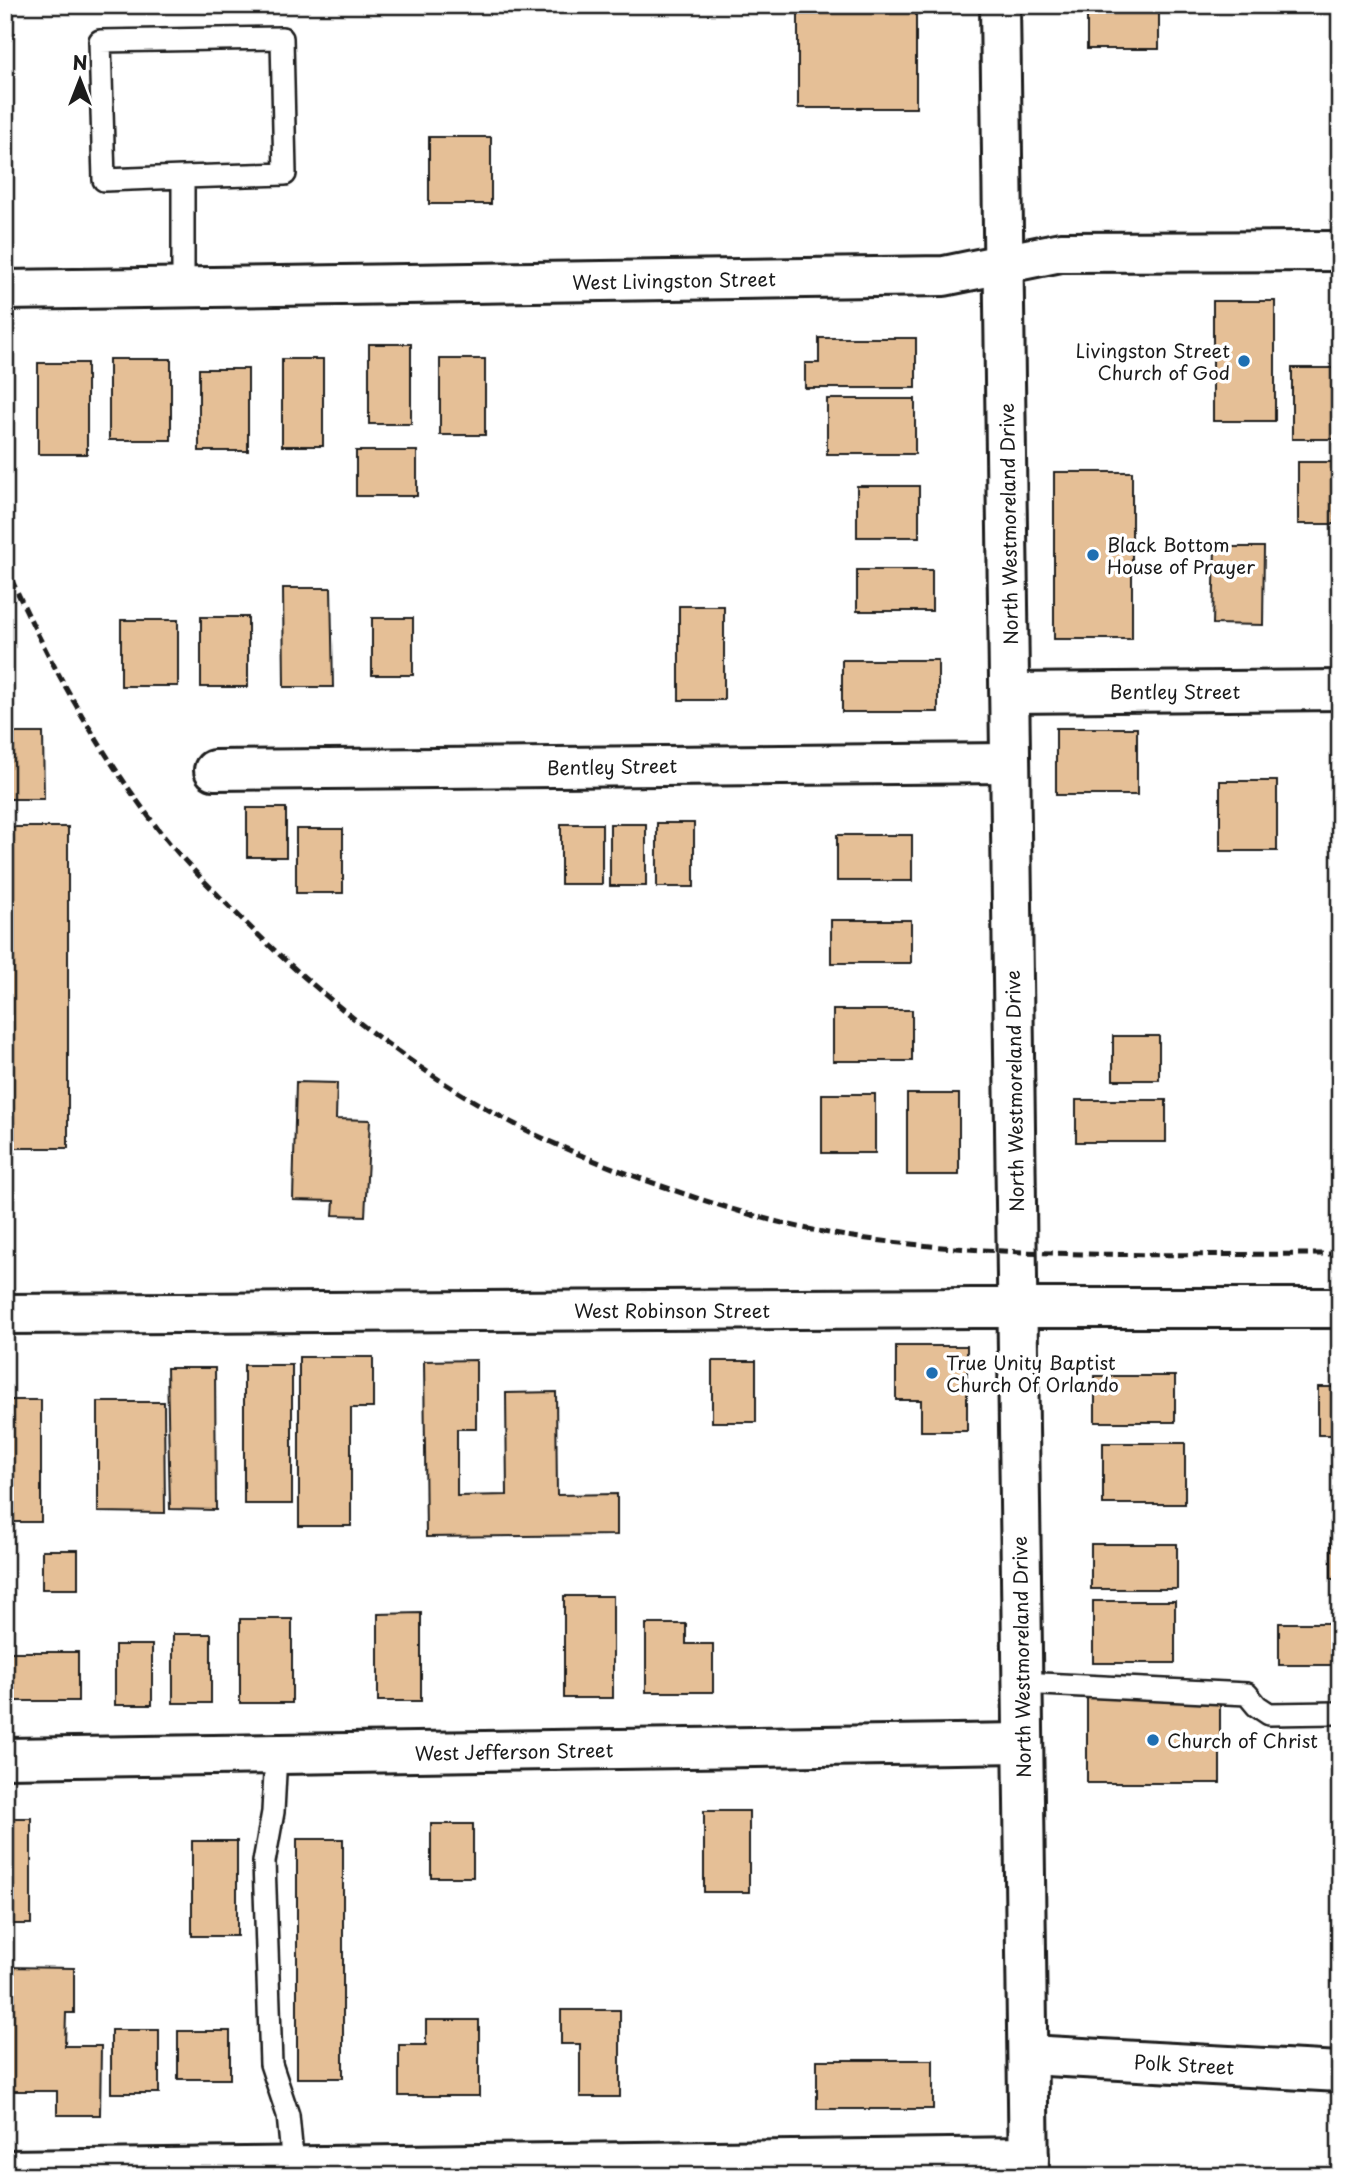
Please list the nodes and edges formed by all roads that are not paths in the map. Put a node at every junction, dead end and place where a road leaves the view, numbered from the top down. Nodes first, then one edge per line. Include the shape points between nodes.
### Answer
1 (1000, 5) edge
2 (183, 177) junction
3 (1340, 251) edge
4 (1005, 262) junction
5 (183, 288) junction
6 (5, 290) edge
7 (1340, 690) edge
8 (1010, 693) junction
9 (1010, 763) junction
10 (214, 770) dead end
11 (1017, 1308) junction
12 (1340, 1308) edge
13 (5, 1314) edge
14 (1021, 1683) junction
15 (1336, 1713) dead end
16 (1022, 1743) junction
17 (276, 1754) junction
18 (5, 1758) edge
19 (1028, 2054) junction
20 (1340, 2072) edge
21 (1029, 2166) edge
22 (293, 2167) junction
23 (5, 2170) edge

1 - 4 street, North Westmoreland Drive
2 - 2 lane via 285,174 282,38 100,41 104,180
2 - 5 lane
3 - 4 street, West Livingston Street via 1061,252
4 - 5 street, West Livingston Street via 944,276
4 - 8 street, North Westmoreland Drive
5 - 6 street, West Livingston Street
7 - 8 street, Bentley Street
8 - 9 street, North Westmoreland Drive
9 - 10 street, Bentley Street
9 - 11 street, North Westmoreland Drive
11 - 12 street, West Robinson Street
11 - 13 street, West Robinson Street
11 - 14 street, North Westmoreland Drive
14 - 15 lane via 1247,1694 1269,1714
14 - 16 street, North Westmoreland Drive
16 - 17 street, West Jefferson Street
16 - 19 street, North Westmoreland Drive
17 - 18 street, West Jefferson Street
17 - 22 lane via 264,1862 271,2064 288,2115
19 - 20 street, Polk Street
19 - 21 street, North Westmoreland Drive
21 - 22 street
22 - 23 street

